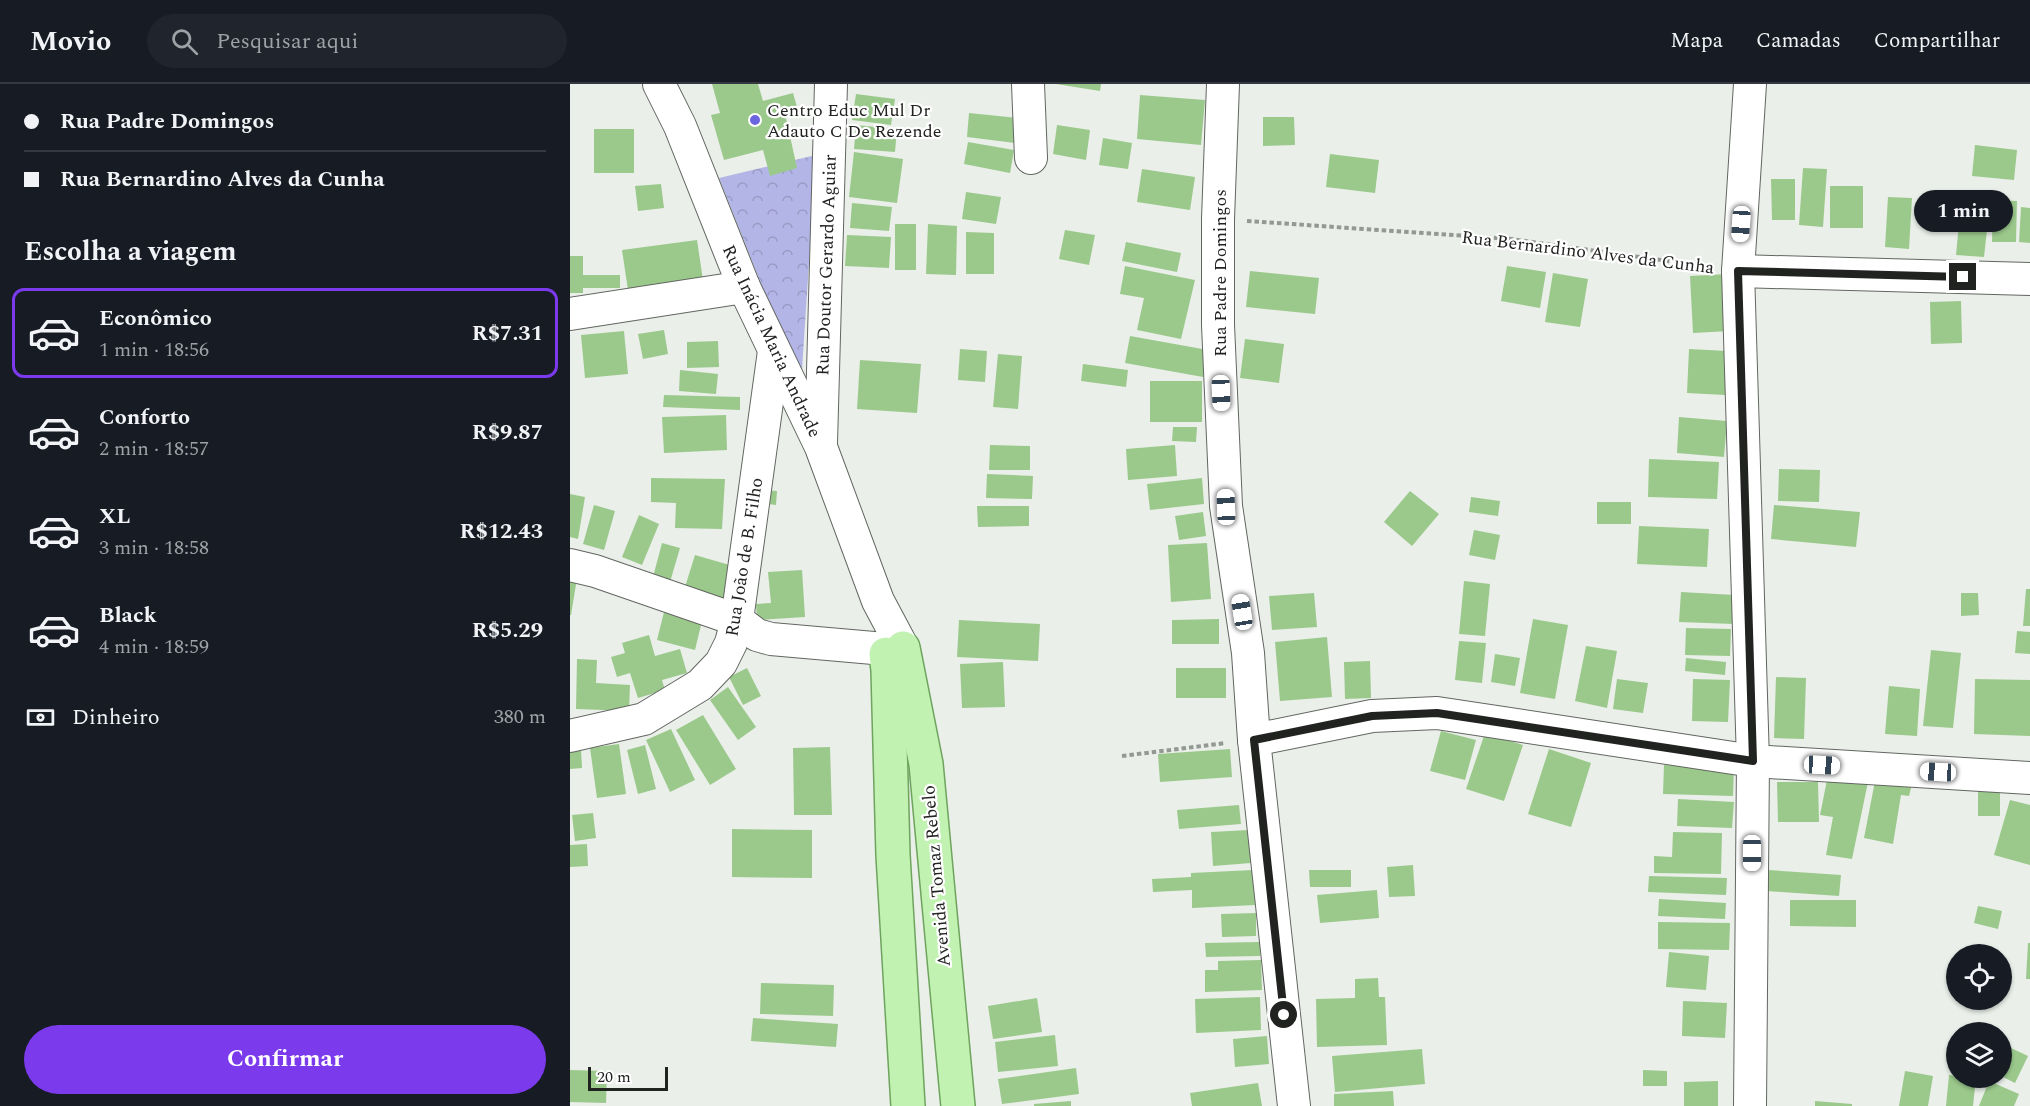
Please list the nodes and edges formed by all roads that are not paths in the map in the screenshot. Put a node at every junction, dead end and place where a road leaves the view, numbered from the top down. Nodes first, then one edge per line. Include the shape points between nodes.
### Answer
1 (659, 84) edge
2 (831, 84) edge
3 (1028, 84) edge
4 (1223, 84) edge
5 (1750, 84) edge
6 (1031, 158) dead end
7 (1738, 271) junction
8 (2030, 279) edge
9 (744, 287) junction
10 (570, 314) edge
11 (774, 351) junction
12 (821, 447) junction
13 (570, 565) edge
14 (737, 620) junction
15 (894, 649) junction
16 (570, 736) edge
17 (1254, 740) junction
18 (1753, 761) junction
19 (2030, 777) edge
20 (908, 1106) edge
21 (958, 1106) edge
22 (1294, 1106) edge
23 (1750, 1106) edge

1 - 9 street, Rua Inácia Maria Andrade via 680,126
2 - 12 street, Rua Doutor Gerardo Aguiar
3 - 6 street
4 - 17 street, Rua Padre Domingos via 1218,325 1226,507 1248,653
5 - 7 street
7 - 8 street, Rua Bernardino Alves da Cunha
7 - 18 street
9 - 10 street
9 - 11 street, Rua Inácia Maria Andrade
11 - 12 street, Rua Inácia Maria Andrade
11 - 14 street, Rua João de B. Filho
12 - 15 street, Rua Inácia Maria Andrade
13 - 14 street
14 - 15 street via 757,635 771,639
14 - 16 street, Rua João de B. Filho via 721,663 700,685 644,719
15 - 20 main road, Avenida Tomaz Rebelo via 888,670 893,855
15 - 21 main road, Avenida Tomaz Rebelo via 926,764
17 - 18 street via 1372,716 1437,713
17 - 22 street, Rua Padre Domingos
18 - 19 street
18 - 23 street

